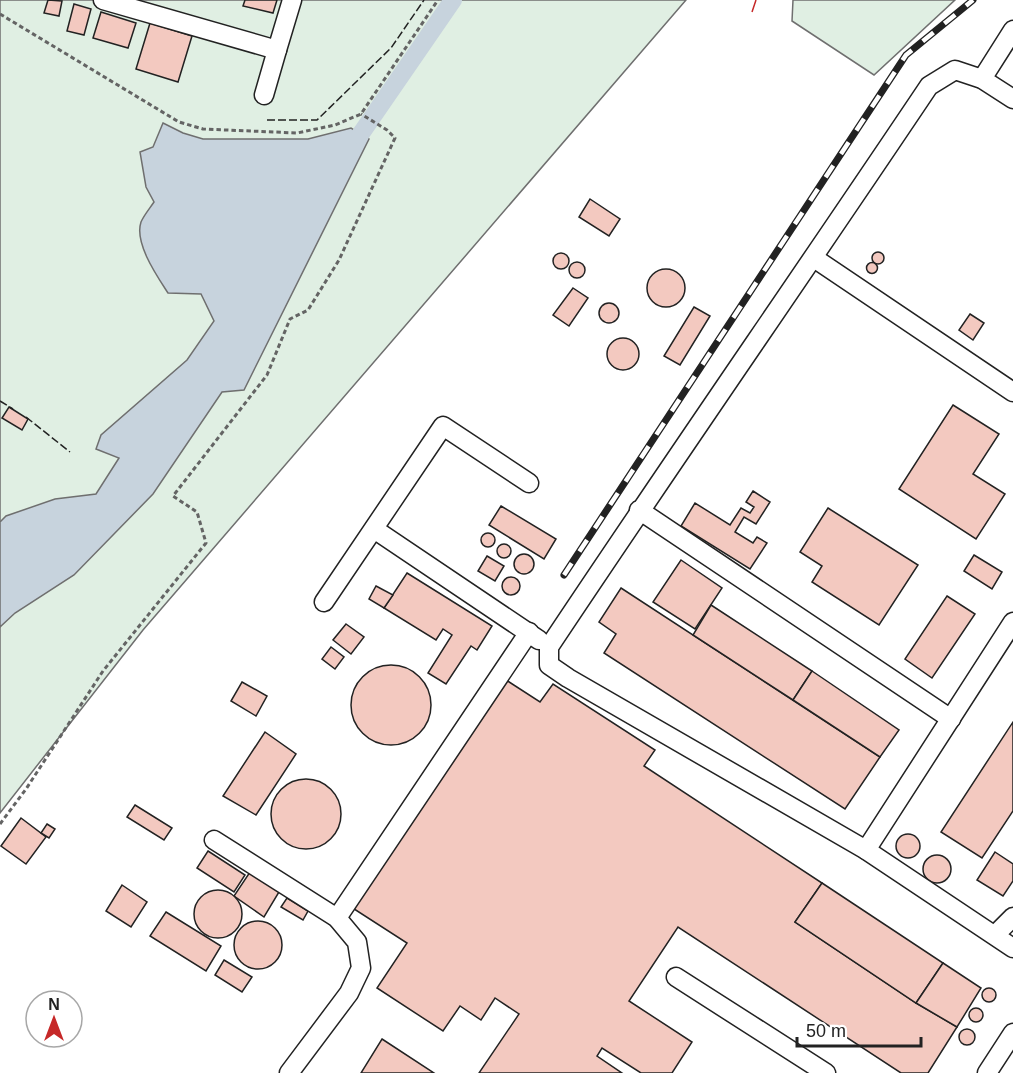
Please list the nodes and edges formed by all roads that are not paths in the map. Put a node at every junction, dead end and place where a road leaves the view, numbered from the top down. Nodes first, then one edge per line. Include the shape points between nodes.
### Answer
1 (104, 0) edge
2 (292, 0) edge
3 (1013, 30) edge
4 (277, 50) junction
5 (982, 79) junction
6 (264, 95) dead end
7 (1013, 99) edge
8 (814, 258) junction
9 (1013, 392) edge
10 (529, 483) dead end
11 (639, 510) junction
12 (374, 529) junction
13 (324, 602) dead end
14 (1013, 621) edge
15 (529, 632) junction
16 (549, 647) junction
17 (951, 718) junction
18 (214, 840) dead end
19 (866, 850) junction
20 (1013, 917) edge
21 (336, 918) junction
22 (995, 935) junction
23 (1013, 948) edge
24 (676, 978) dead end
25 (1013, 1032) edge
26 (289, 1073) edge
27 (825, 1073) edge
28 (987, 1073) edge

1 - 4 lane
2 - 4 lane
3 - 5 lane
4 - 6 lane
5 - 7 lane
5 - 8 lane via 955,70 929,86
8 - 9 lane
8 - 11 lane
10 - 12 lane via 443,426
11 - 16 lane
11 - 17 lane
12 - 13 lane
12 - 15 lane
14 - 17 lane
15 - 16 lane
15 - 21 lane
16 - 19 lane via 549,665 568,678
17 - 19 lane
18 - 21 lane
19 - 22 lane
20 - 22 lane
21 - 26 lane via 357,942 361,968 349,993
22 - 23 lane
24 - 27 lane
25 - 28 lane

